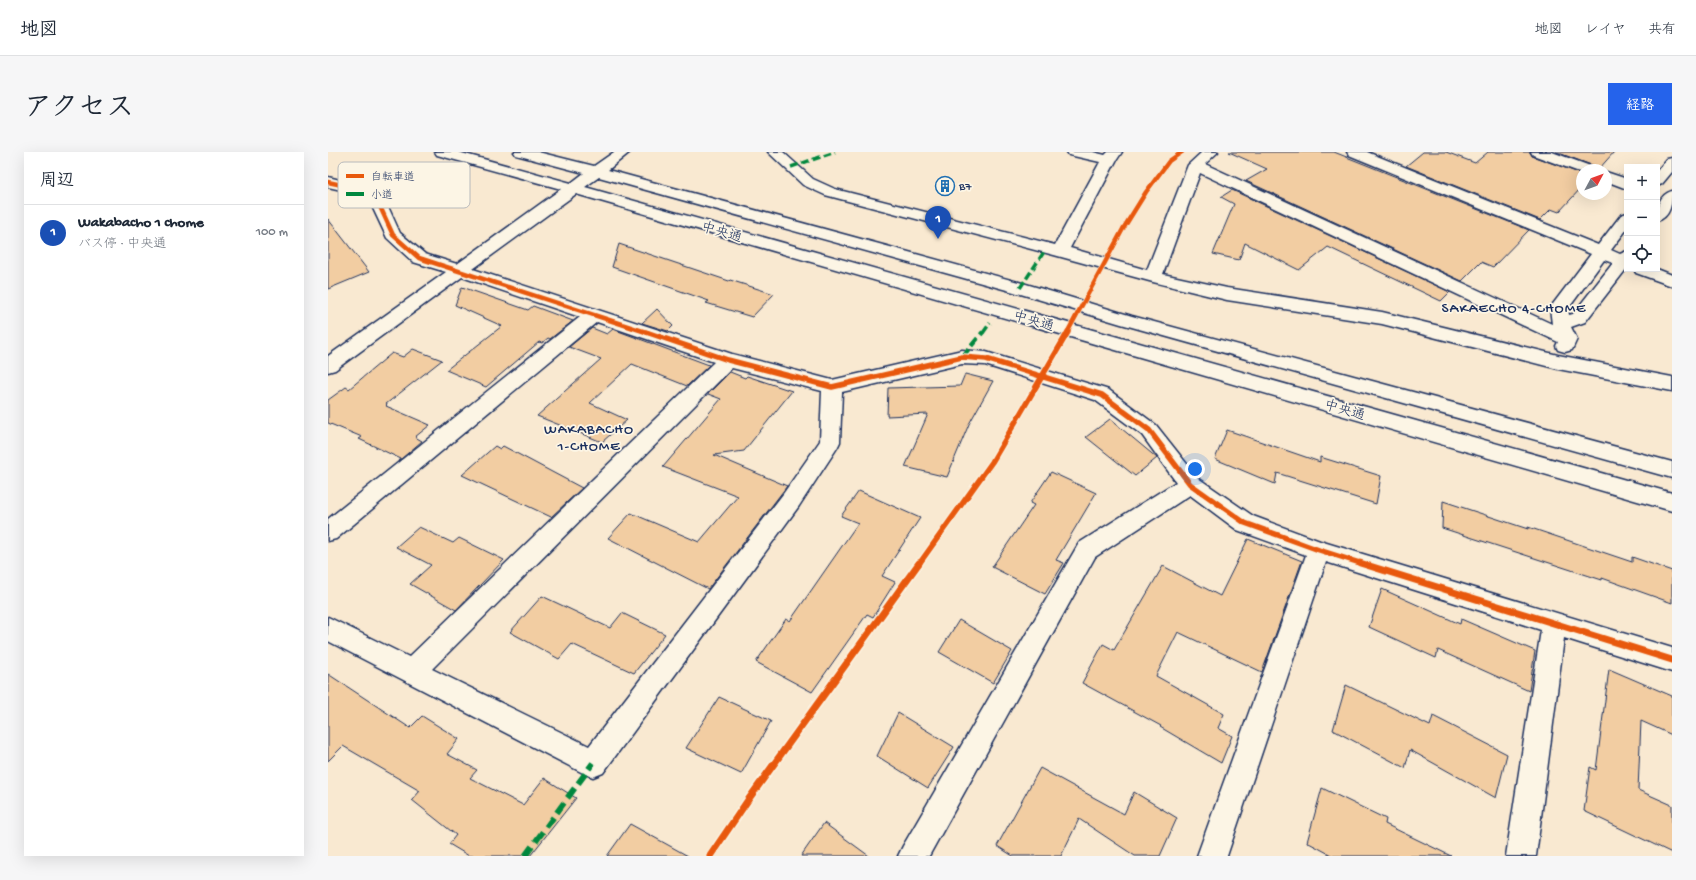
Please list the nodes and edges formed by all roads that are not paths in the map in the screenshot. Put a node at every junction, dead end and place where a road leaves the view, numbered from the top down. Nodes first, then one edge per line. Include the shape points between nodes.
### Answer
1 (442, 152) edge
2 (521, 152) edge
3 (623, 152) edge
4 (775, 152) edge
5 (1074, 152) edge
6 (1211, 152) edge
7 (1354, 152) edge
8 (1538, 152) edge
9 (1112, 156) edge
10 (1672, 162) edge
11 (1195, 165) junction
12 (1576, 166) edge
13 (596, 171) junction
14 (1660, 177) edge
15 (1612, 178) edge
16 (328, 182) edge
17 (1624, 183) edge
18 (338, 184) edge
19 (573, 188) junction
20 (1668, 198) edge
21 (381, 208) edge
22 (1660, 211) edge
23 (1624, 222) edge
24 (1060, 251) junction
25 (1600, 252) junction
26 (1624, 259) edge
27 (1624, 262) edge
28 (459, 270) junction
29 (1650, 272) edge
30 (1153, 277) junction
31 (1672, 281) edge
32 (594, 315) junction
33 (1564, 332) junction
34 (728, 360) junction
35 (1558, 362) junction
36 (328, 365) edge
37 (1672, 384) edge
38 (832, 387) junction
39 (1672, 470) edge
40 (1190, 484) junction
41 (1672, 502) edge
42 (328, 532) edge
43 (1319, 550) junction
44 (1554, 623) junction
45 (328, 628) edge
46 (1672, 660) edge
47 (412, 672) junction
48 (913, 856) edge
49 (1212, 856) edge
50 (1521, 856) edge

1 - 19 street, 中央通
2 - 13 street, 中央通
3 - 13 street
4 - 24 street via 808,182 830,192
5 - 9 street
6 - 11 street
7 - 25 street
8 - 12 street
9 - 24 street
10 - 14 street
11 - 30 street
11 - 33 street
13 - 19 street
13 - 39 street, 中央通
15 - 17 street
16 - 18 street
19 - 28 street
19 - 41 street, 中央通
20 - 22 street
21 - 28 street via 393,235 419,258
23 - 25 street
24 - 30 street
25 - 26 street
25 - 33 street via 1559,308
27 - 33 street via 1579,318
28 - 32 street
28 - 36 street
29 - 31 street
30 - 35 street via 1227,294 1382,318
32 - 34 street
32 - 42 street
33 - 35 street
34 - 38 street
34 - 47 street
35 - 37 street
38 - 40 street via 962,357 986,359 1102,395 1149,430
38 - 47 street via 830,442 791,500 593,763
40 - 43 street via 1246,523
40 - 48 street via 1087,550
43 - 44 street
43 - 49 street
44 - 46 street
44 - 50 street
45 - 47 street

